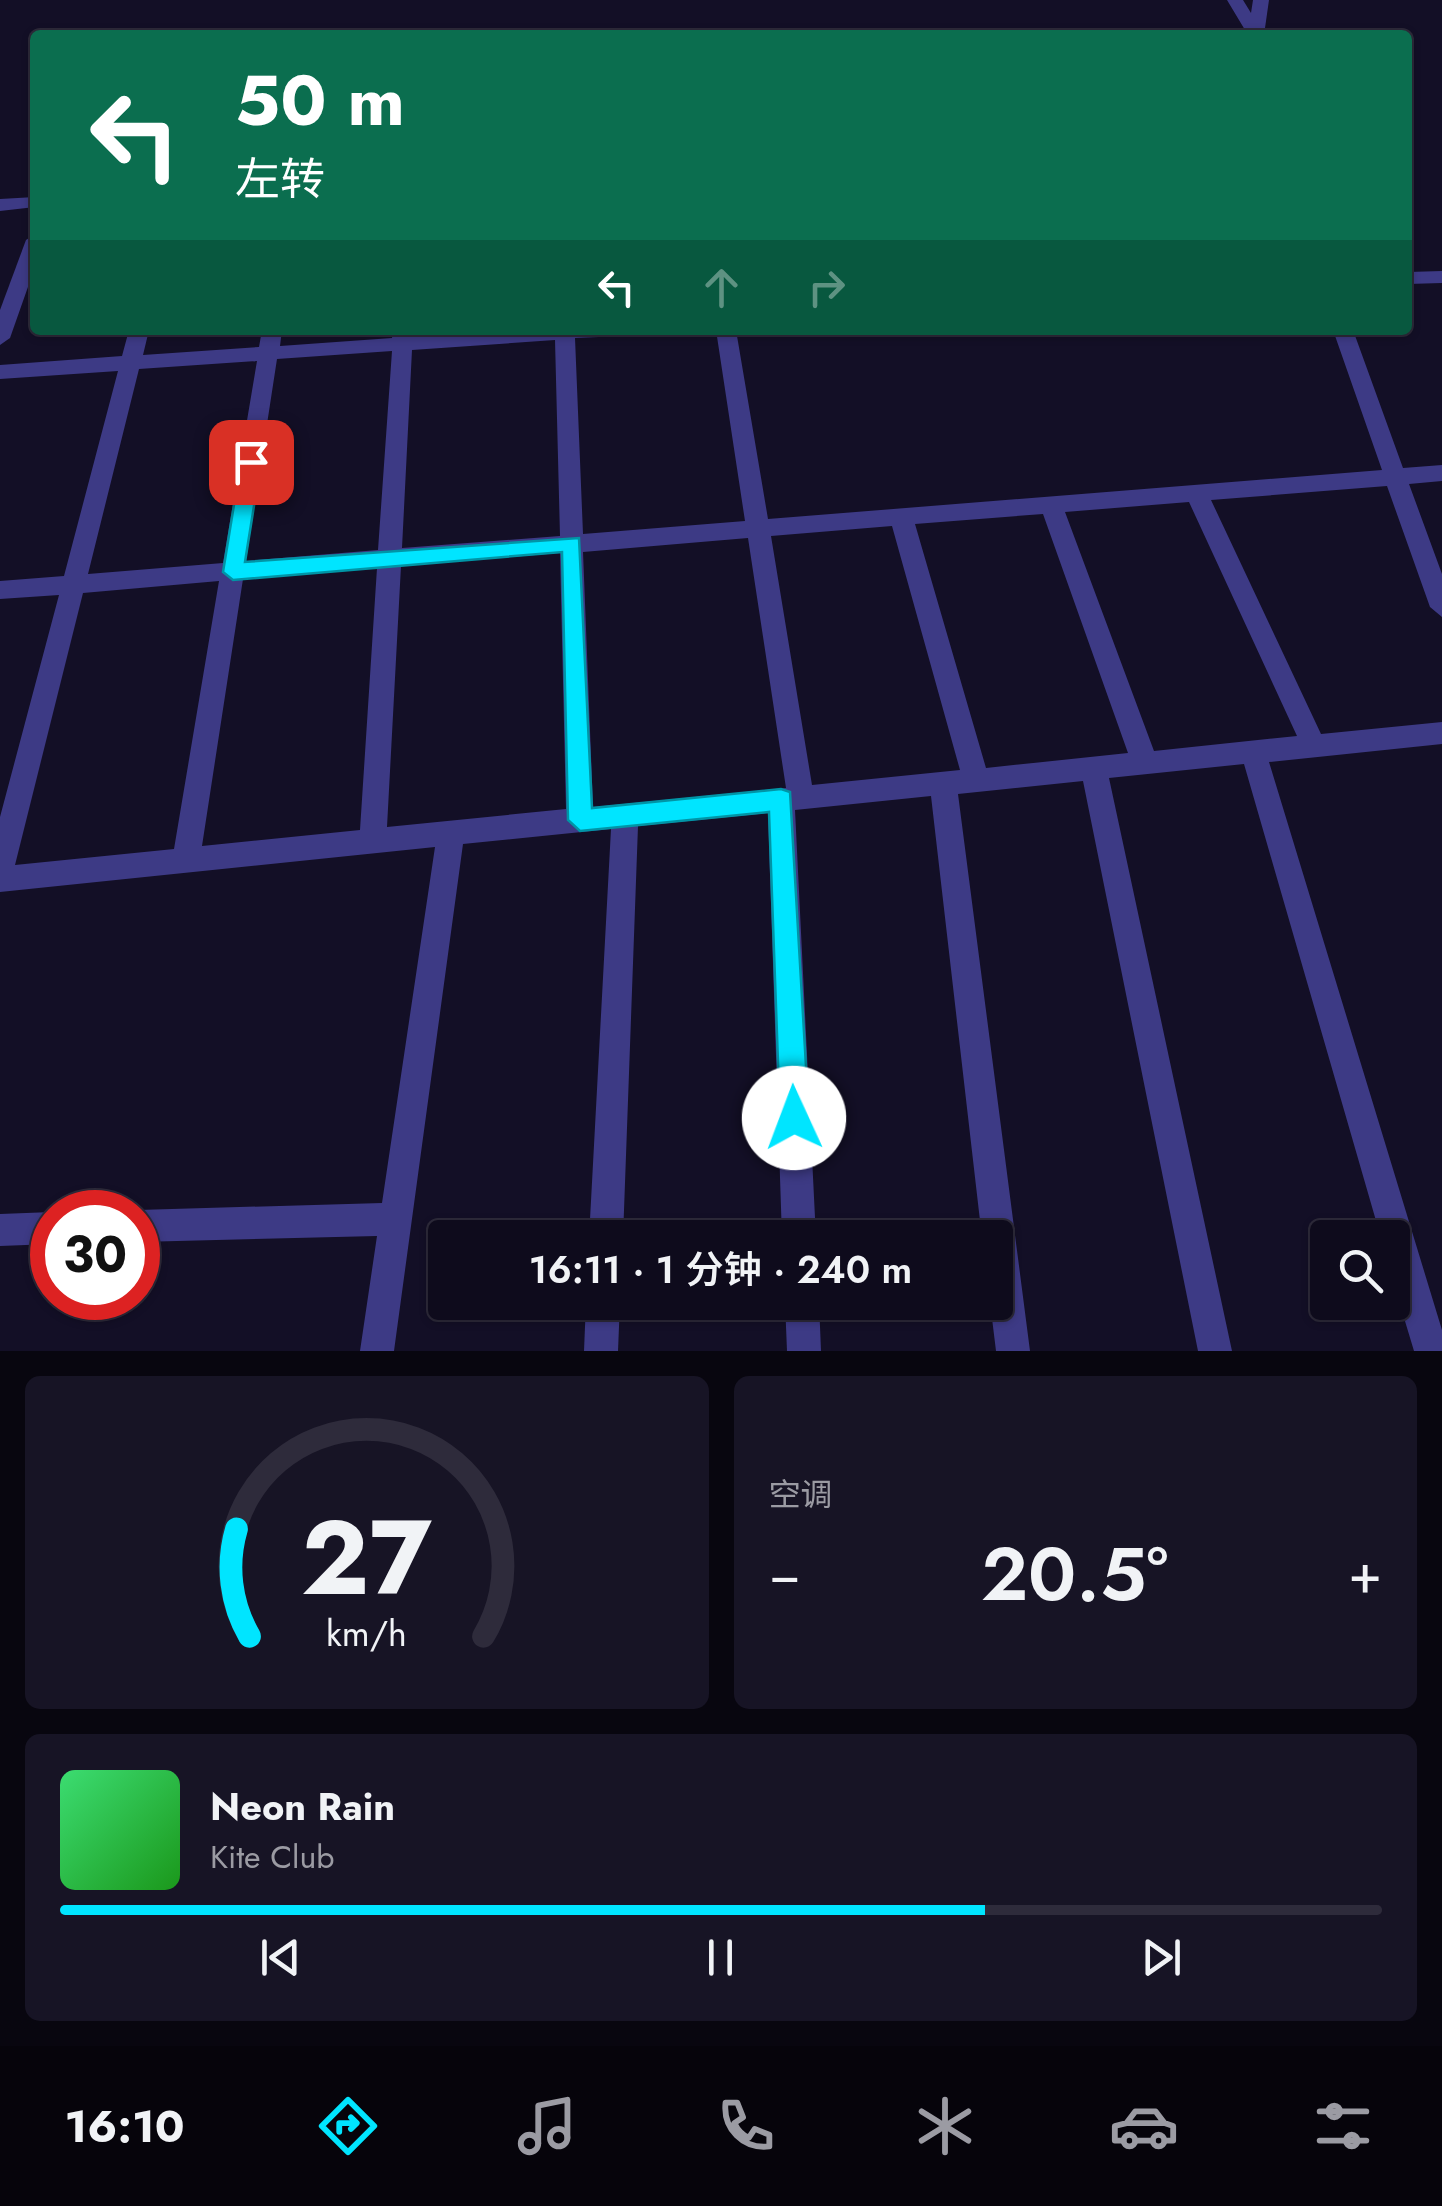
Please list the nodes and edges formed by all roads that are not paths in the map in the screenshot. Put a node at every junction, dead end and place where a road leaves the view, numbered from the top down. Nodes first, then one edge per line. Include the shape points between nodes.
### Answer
1 (1235, 0) edge
2 (1261, 0) edge
3 (1254, 30) edge
4 (1257, 30) edge
5 (30, 202) edge
6 (0, 204) edge
7 (30, 254) edge
8 (1442, 277) edge
9 (1412, 278) edge
10 (138, 335) edge
11 (456, 335) edge
12 (565, 335) edge
13 (727, 335) edge
14 (1345, 335) edge
15 (402, 337) edge
16 (0, 338) edge
17 (270, 342) edge
18 (131, 363) junction
19 (0, 372) edge
20 (1442, 473) edge
21 (1397, 476) junction
22 (1196, 492) junction
23 (1051, 504) junction
24 (901, 516) junction
25 (758, 528) junction
26 (572, 543) junction
27 (390, 558) junction
28 (233, 572) junction
29 (74, 584) junction
30 (0, 590) edge
31 (1442, 607) edge
32 (1442, 733) edge
33 (1314, 746) junction
34 (1254, 752) junction
35 (1145, 763) junction
36 (1094, 768) junction
37 (976, 780) junction
38 (943, 784) junction
39 (791, 799) junction
40 (625, 816) junction
41 (580, 820) junction
42 (451, 833) junction
43 (373, 841) junction
44 (186, 860) junction
45 (0, 869) edge
46 (0, 878) edge
47 (396, 1218) junction
48 (607, 1220) edge
49 (799, 1220) edge
50 (160, 1225) edge
51 (30, 1229) edge
52 (0, 1230) edge
53 (602, 1320) edge
54 (803, 1320) edge
55 (377, 1351) edge
56 (601, 1351) edge
57 (804, 1351) edge
58 (1013, 1351) edge
59 (1215, 1351) edge
60 (1431, 1351) edge

1 - 3 street
2 - 4 street
5 - 6 street
7 - 16 street
8 - 9 street
10 - 18 street
11 - 15 street
12 - 26 street
13 - 25 street
14 - 21 street
15 - 17 street
15 - 27 street
17 - 18 street
17 - 28 street
18 - 19 street
18 - 29 street
20 - 21 street
21 - 22 street
21 - 31 street
22 - 23 street
22 - 33 street
23 - 24 street
23 - 35 street
24 - 25 street
24 - 37 street
25 - 26 street
25 - 39 street
26 - 27 street
26 - 41 street
27 - 28 street
27 - 43 street
28 - 29 street
28 - 44 street
29 - 30 street
29 - 45 street
32 - 33 street
33 - 34 street
34 - 35 street
34 - 60 street
35 - 36 street
36 - 37 street
36 - 59 street
37 - 38 street
38 - 39 street
38 - 58 street
39 - 40 street
39 - 49 street
40 - 41 street
40 - 48 street
41 - 42 street
42 - 43 street
42 - 47 street
43 - 44 street
44 - 46 street
47 - 50 street
47 - 55 street
51 - 52 street
53 - 56 street
54 - 57 street

